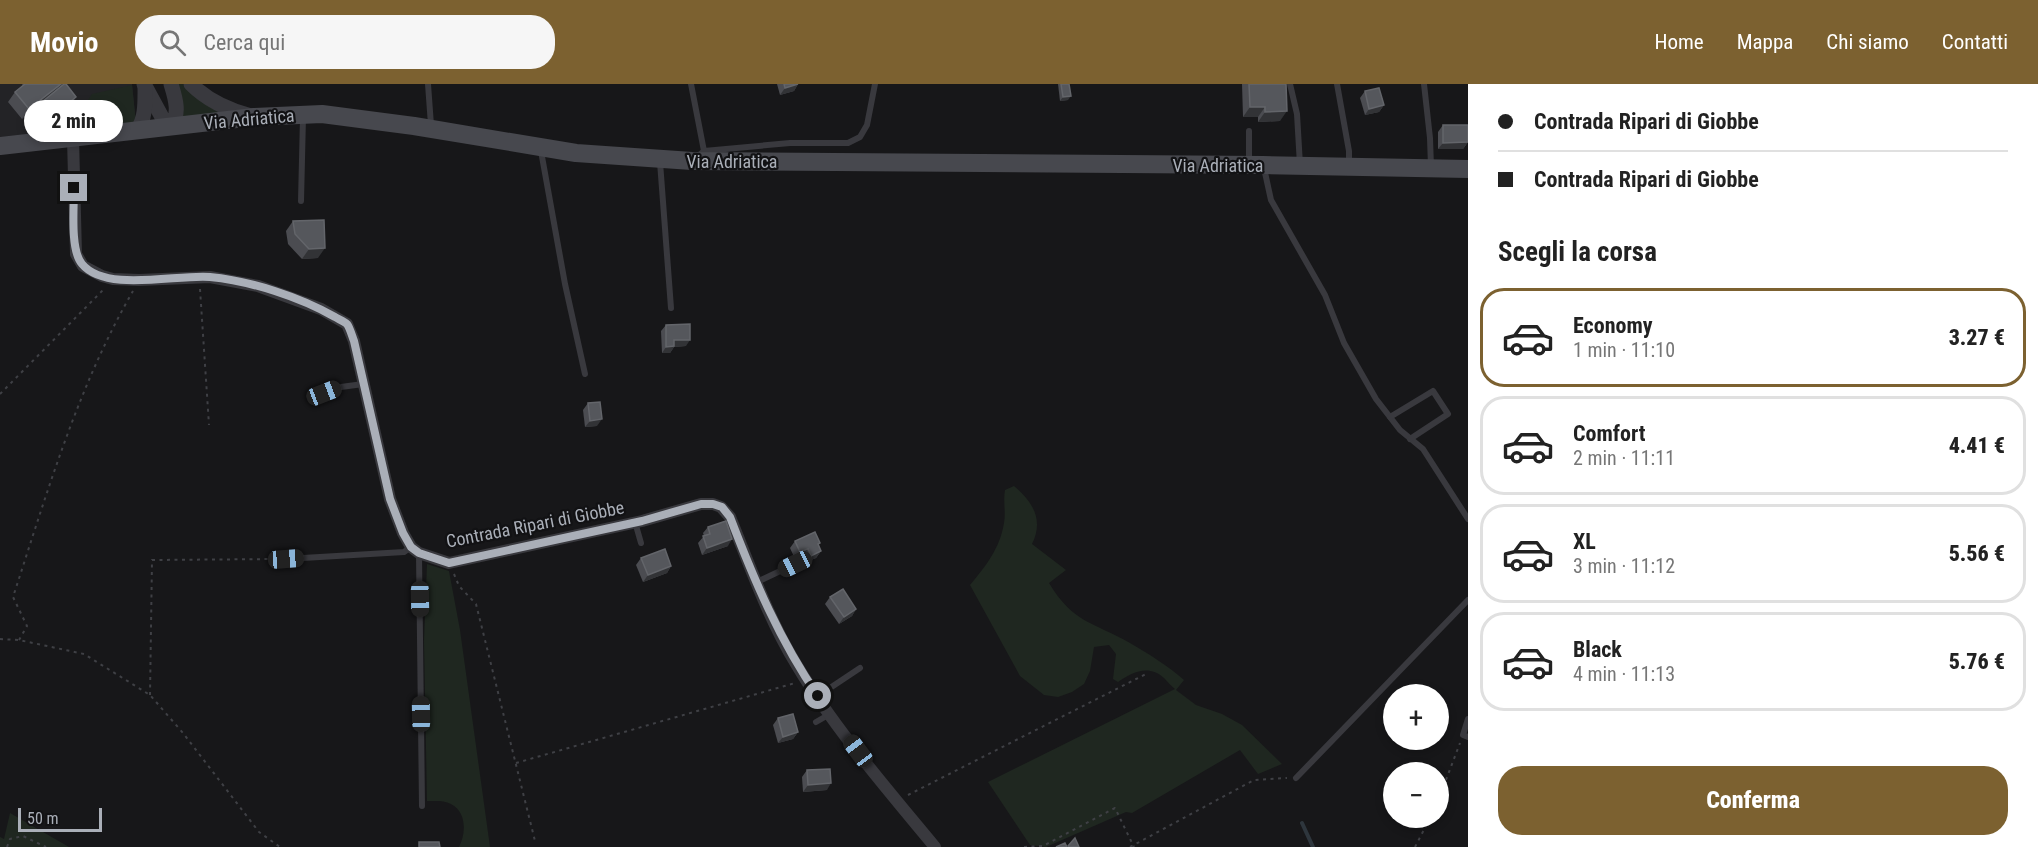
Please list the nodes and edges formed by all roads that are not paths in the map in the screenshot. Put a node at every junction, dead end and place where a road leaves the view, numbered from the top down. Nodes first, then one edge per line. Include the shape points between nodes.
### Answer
1 (161, 84) edge
2 (171, 84) edge
3 (191, 84) edge
4 (428, 84) edge
5 (691, 84) edge
6 (875, 84) edge
7 (1290, 84) edge
8 (1337, 84) edge
9 (1424, 84) edge
10 (145, 86) edge
11 (303, 114) junction
12 (254, 117) junction
13 (170, 126) junction
14 (431, 129) junction
15 (137, 130) junction
16 (1249, 131) dead end
17 (73, 138) junction
18 (0, 146) edge
19 (540, 147) junction
20 (698, 156) junction
21 (660, 159) junction
22 (1256, 165) junction
23 (1300, 166) junction
24 (1348, 166) junction
25 (1431, 168) junction
26 (1468, 169) edge
27 (301, 201) dead end
28 (671, 308) dead end
29 (585, 374) dead end
30 (363, 384) junction
31 (324, 393) dead end
32 (1390, 417) junction
33 (1410, 439) junction
34 (1468, 519) edge
35 (635, 522) junction
36 (641, 543) dead end
37 (415, 550) junction
38 (286, 559) road end
39 (795, 564) dead end
40 (757, 582) junction
41 (1468, 600) edge
42 (860, 668) dead end
43 (818, 696) junction
44 (830, 714) junction
45 (1468, 719) edge
46 (816, 722) dead end
47 (1465, 736) edge
48 (1296, 778) road end
49 (422, 806) dead end
50 (935, 847) edge

1 - 10 street via 154,88
2 - 13 street via 176,111
3 - 12 street via 221,106
4 - 14 lane
5 - 20 lane
6 - 20 lane via 867,125 860,137 848,143 790,142
7 - 23 lane via 1298,114
8 - 24 lane
9 - 25 lane
10 - 13 street
10 - 15 street via 144,113
11 - 12 main road, Via Adriatica
11 - 14 main road, Via Adriatica
11 - 27 lane
12 - 13 main road, Via Adriatica
13 - 15 main road, Via Adriatica
14 - 19 main road, Via Adriatica
15 - 17 main road, Via Adriatica
16 - 22 lane
17 - 18 main road, Via Adriatica
17 - 30 street via 76,254 83,266 113,279 210,277 258,286 321,309 347,324
19 - 21 main road, Via Adriatica
19 - 29 lane
20 - 21 main road, Via Adriatica
20 - 22 main road, Via Adriatica
21 - 28 lane
22 - 23 main road, Via Adriatica
22 - 32 lane via 1271,200 1325,295 1344,344
23 - 24 main road, Via Adriatica
24 - 25 main road, Via Adriatica
25 - 26 main road, Via Adriatica
30 - 31 lane
30 - 37 street via 390,499 403,533
32 - 33 lane
32 - 33 lane via 1433,391 1448,414
33 - 34 lane via 1423,449
35 - 36 lane
35 - 37 street, Contrada Ripari di Giobbe via 449,563
35 - 40 street, Contrada Ripari di Giobbe via 701,504 722,507 730,517
37 - 38 lane
37 - 49 lane
39 - 40 lane
40 - 43 street, Contrada Ripari di Giobbe via 791,655
41 - 48 lane
42 - 43 lane
43 - 44 street, Contrada Ripari di Giobbe
44 - 46 lane
44 - 50 street, Contrada Ripari di Giobbe
45 - 47 lane

